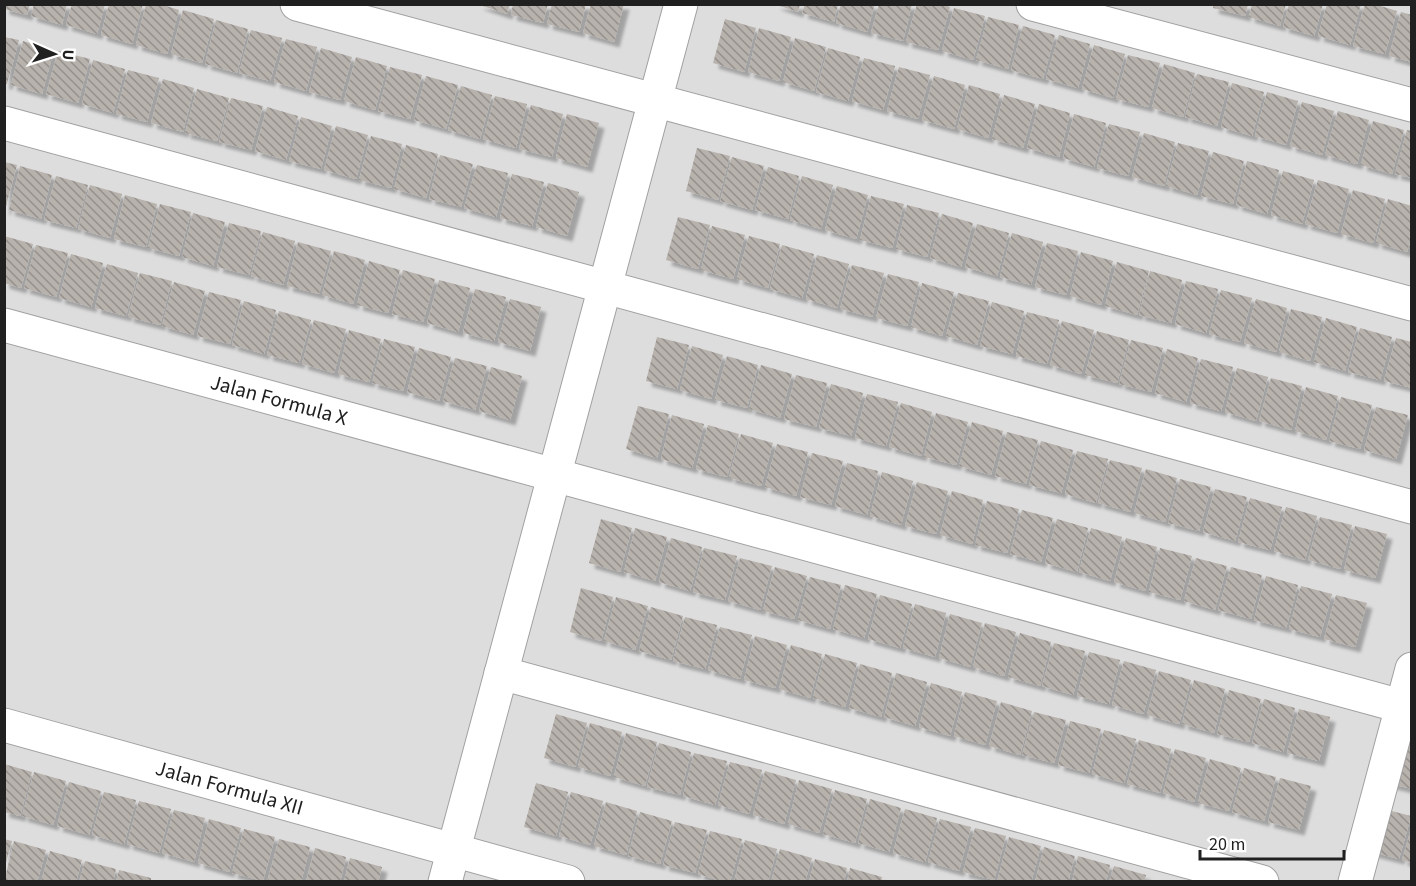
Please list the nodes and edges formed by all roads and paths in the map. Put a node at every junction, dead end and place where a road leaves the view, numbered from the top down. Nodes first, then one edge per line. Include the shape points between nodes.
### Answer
1 (297, 4) edge
2 (681, 4) edge
3 (1033, 4) edge
4 (656, 101) junction
5 (1412, 105) edge
6 (4, 123) edge
7 (605, 287) junction
8 (1412, 304) edge
9 (4, 325) edge
10 (555, 475) junction
11 (1412, 507) edge
12 (1412, 669) edge
13 (501, 673) junction
14 (1407, 707) edge
15 (4, 725) edge
16 (453, 850) junction
17 (445, 882) edge
18 (568, 882) edge
19 (1262, 882) edge
20 (1355, 882) edge

1 - 4 street
2 - 4 street
3 - 5 street
4 - 7 street
4 - 8 street
6 - 7 street
7 - 10 street
7 - 11 street
9 - 10 street, Jalan Formula X
10 - 13 street
10 - 14 street, Jalan Formula X
12 - 14 street
13 - 16 street
13 - 19 street
14 - 20 street
15 - 16 street, Jalan Formula XII
16 - 17 street
16 - 18 street, Jalan Formula XII

